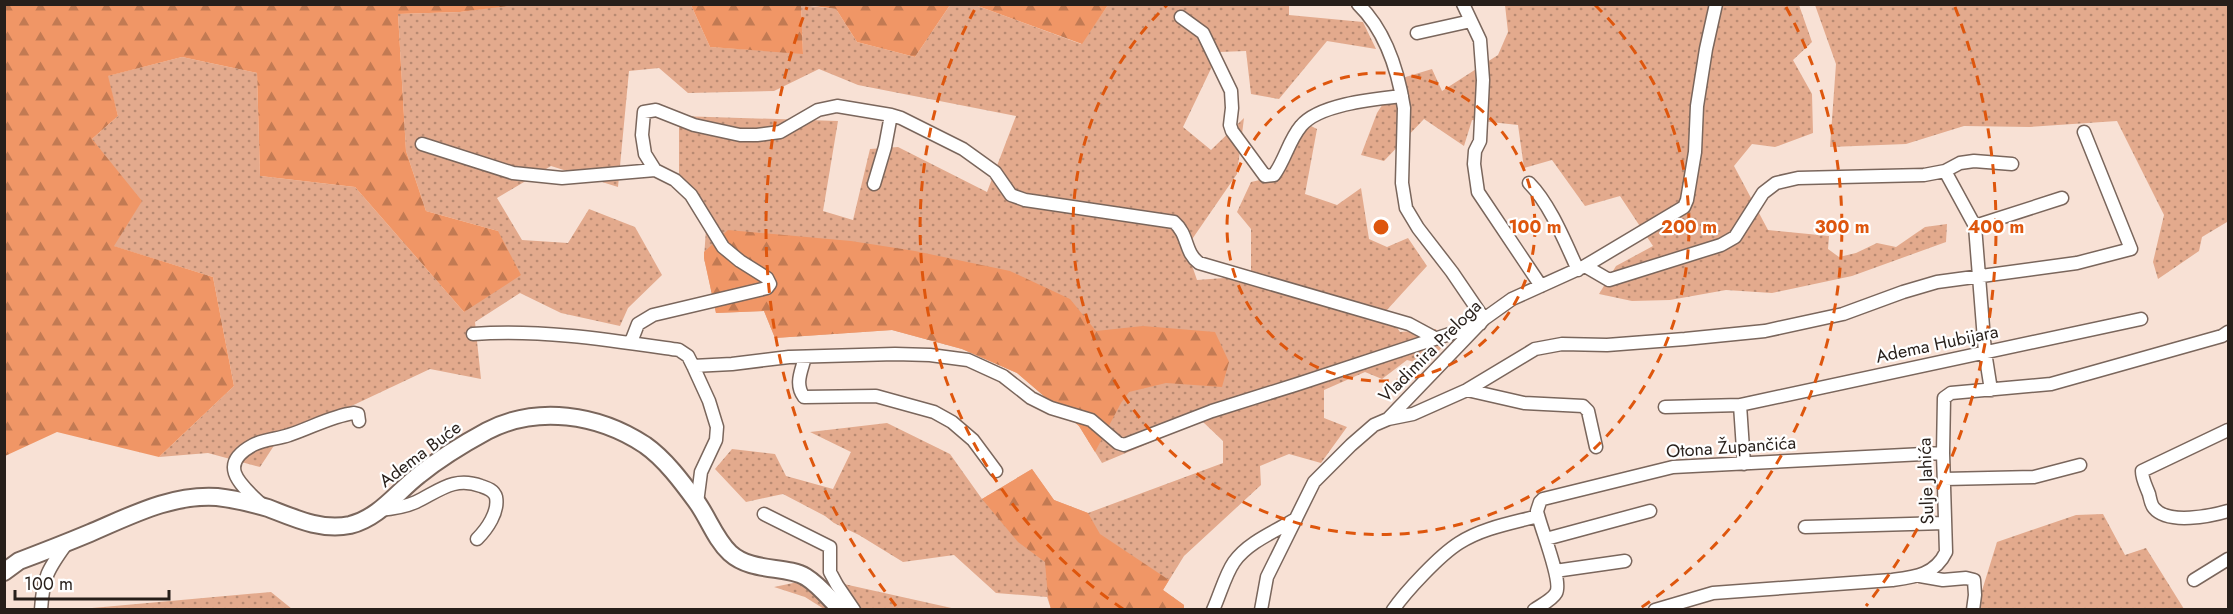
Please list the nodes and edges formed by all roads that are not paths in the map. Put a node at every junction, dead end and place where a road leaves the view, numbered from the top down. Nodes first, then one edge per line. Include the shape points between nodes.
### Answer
1 (1358, 4) edge
2 (1463, 4) edge
3 (1716, 4) edge
4 (1181, 17) dead end
5 (1471, 21) junction
6 (1417, 33) dead end
7 (1402, 96) junction
8 (891, 115) junction
9 (2084, 132) dead end
10 (422, 144) dead end
11 (2012, 164) dead end
12 (655, 170) junction
13 (1946, 171) junction
14 (1529, 183) dead end
15 (874, 184) dead end
16 (2062, 198) dead end
17 (1975, 226) junction
18 (1582, 268) junction
19 (1980, 277) junction
20 (1541, 286) junction
21 (2141, 319) dead end
22 (1482, 321) junction
23 (2229, 332) edge
24 (473, 334) dead end
25 (1435, 338) junction
26 (632, 342) junction
27 (1984, 352) junction
28 (805, 357) junction
29 (693, 366) junction
30 (1467, 390) junction
31 (1991, 390) junction
32 (1740, 405) junction
33 (1665, 407) dead end
34 (1388, 419) junction
35 (359, 421) dead end
36 (2229, 430) edge
37 (1596, 447) dead end
38 (1943, 453) junction
39 (1744, 464) junction
40 (2080, 465) dead end
41 (996, 471) dead end
42 (1944, 479) junction
43 (697, 503) junction
44 (264, 507) junction
45 (378, 511) junction
46 (2229, 511) edge
47 (1650, 512) dead end
48 (764, 514) dead end
49 (1538, 516) junction
50 (1296, 519) junction
51 (1945, 523) junction
52 (1805, 528) dead end
53 (477, 539) dead end
54 (1546, 539) junction
55 (68, 542) junction
56 (2229, 559) edge
57 (1625, 561) dead end
58 (1555, 571) junction
59 (4, 572) edge
60 (1919, 576) junction
61 (2194, 580) dead end
62 (40, 609) edge
63 (841, 609) edge
64 (854, 609) edge
65 (1213, 609) edge
66 (1261, 609) edge
67 (1393, 609) edge
68 (1534, 609) edge
69 (1655, 609) edge
70 (1973, 609) edge

1 - 7 street via 1390,51
2 - 5 street
3 - 18 street, Vladimira Preloga via 1697,106 1687,200 1683,207
4 - 7 street via 1203,33 1231,91 1230,125 1234,135 1265,176 1274,175 1308,119 1344,105
5 - 6 street
5 - 20 street via 1480,40 1483,80 1481,133 1474,164 1478,192
7 - 22 street via 1402,183 1406,208
8 - 12 street via 837,106 819,110 780,132 740,135 694,125 656,110 644,112 645,154
8 - 15 street
8 - 25 street via 963,149 995,172 1011,195 1174,222 1182,228 1191,258 1199,263 1397,320
9 - 19 street via 2131,249 2077,263
10 - 12 street via 513,173 562,178
11 - 13 street via 1967,162
12 - 26 street via 675,180 691,195 723,247 770,284 767,288 653,315 638,324
13 - 17 street
13 - 18 street via 1798,178 1776,183 1763,193 1735,237 1721,245 1609,280
14 - 18 street
16 - 17 street
17 - 19 street
18 - 20 street, Vladimira Preloga
19 - 27 street
19 - 30 street via 1937,282 1843,314 1765,330 1535,349
20 - 22 street, Vladimira Preloga via 1512,299
21 - 27 street, Adema Hubijara
22 - 25 street
22 - 34 street, Vladimira Preloga
23 - 31 street, Sulje Jahića via 2051,384
24 - 26 street via 524,332
25 - 28 street via 1212,411 1124,446 1091,420 1051,408 1003,376 968,360 930,355
26 - 29 street via 679,350
27 - 31 street
27 - 32 street, Adema Hubijara
28 - 29 street
28 - 41 street via 799,380 804,397 876,396 934,412 973,440
29 - 43 street via 717,427 716,440 701,472
30 - 34 street via 1413,414
30 - 37 street via 1524,403 1583,405 1588,411
31 - 38 street, Sulje Jahića via 1951,393 1944,398
32 - 33 street, Adema Hubijara
32 - 39 street
34 - 50 street, Vladimira Preloga via 1374,425 1314,482
35 - 44 street via 354,413 336,417 253,445 238,456 234,475
36 - 46 street via 2142,471 2154,508 2166,515 2209,517
38 - 39 street, Otona Župančića
38 - 42 street, Sulje Jahića
39 - 49 street, Otona Župančića via 1661,469 1543,499
40 - 42 street via 2034,477
42 - 51 street, Sulje Jahića
43 - 45 street, Adema Buće via 646,446 603,425 554,415 526,417 469,440 417,476
43 - 63 street, Adema Buće via 731,553 764,568 806,577
44 - 45 street, Adema Buće via 314,525 332,526 350,525
44 - 55 street, Adema Buće via 231,499 168,502
45 - 53 street via 415,502 446,485 478,485 492,490 496,497 492,519
47 - 54 street
48 - 64 street via 830,547 830,572
49 - 54 street
49 - 67 street via 1496,527 1459,543
50 - 65 street via 1245,550 1234,562
50 - 66 street, Vladimira Preloga via 1267,577
51 - 52 street
51 - 60 street, Sulje Jahića via 1946,552 1941,563
54 - 58 street
55 - 59 street, Adema Buće via 19,561
55 - 62 street via 48,570
56 - 61 street
57 - 58 street
58 - 68 street via 1555,595
60 - 69 street, Sulje Jahića via 1713,593
60 - 70 street via 1974,580

